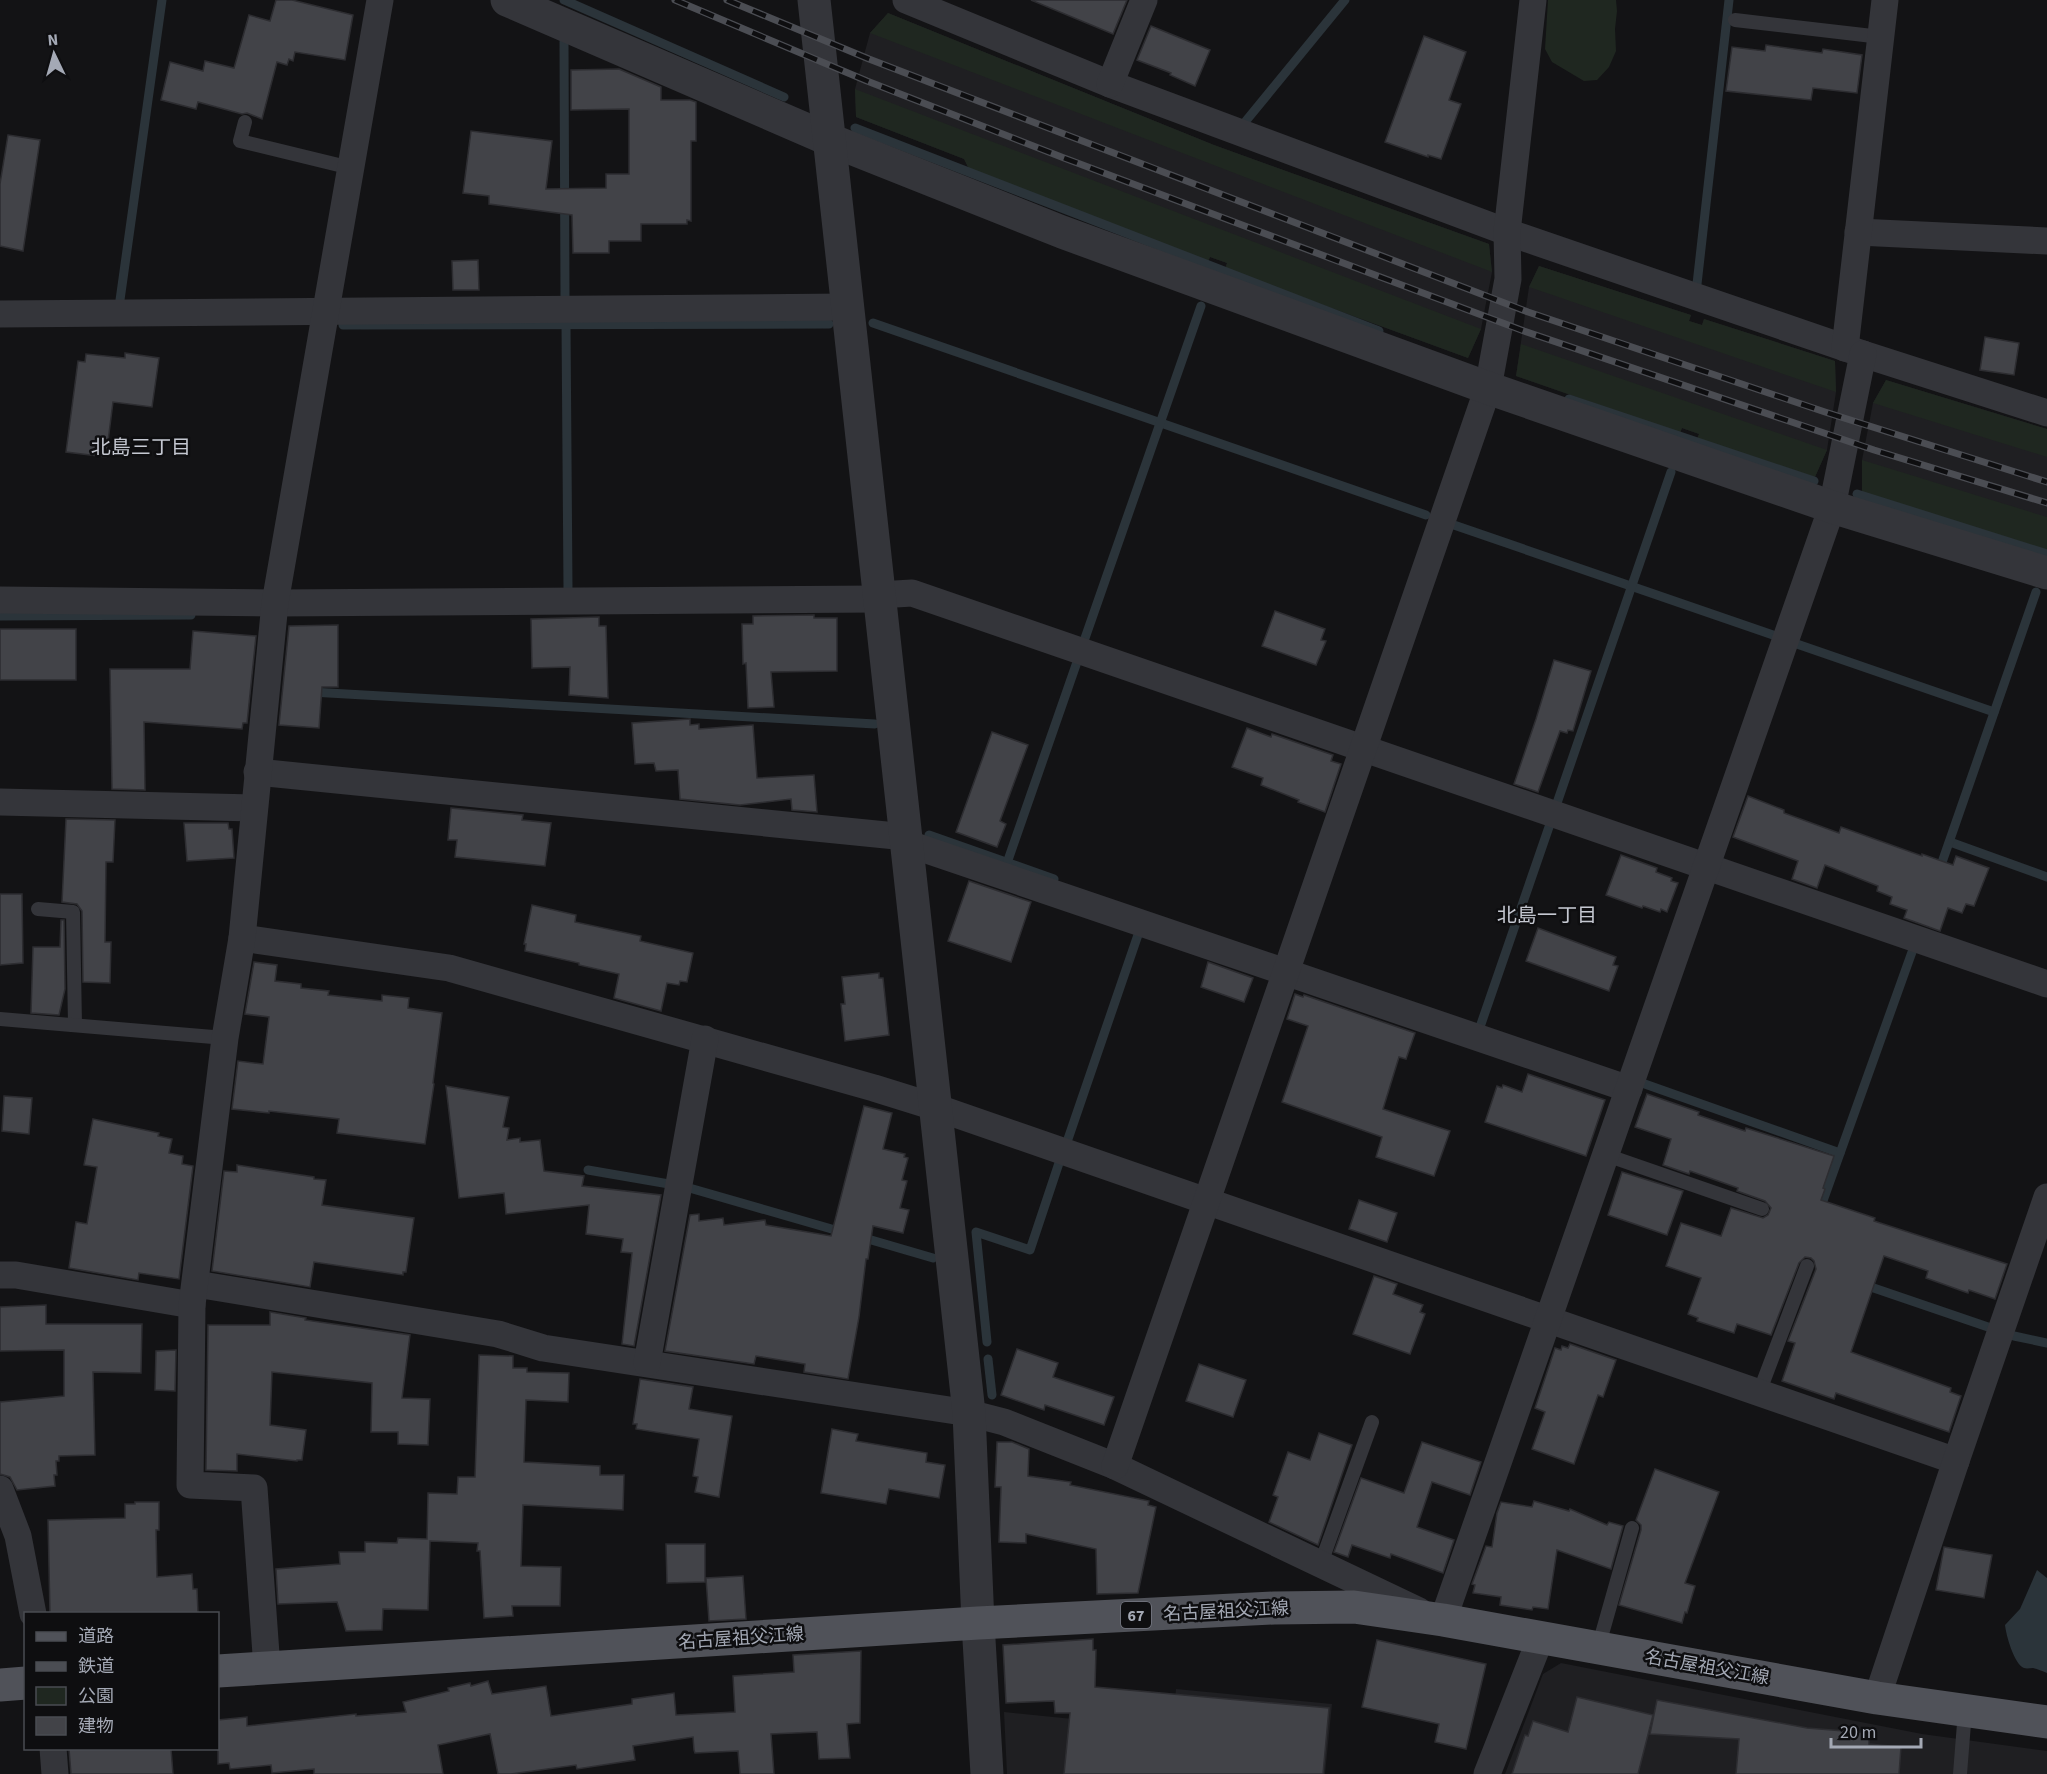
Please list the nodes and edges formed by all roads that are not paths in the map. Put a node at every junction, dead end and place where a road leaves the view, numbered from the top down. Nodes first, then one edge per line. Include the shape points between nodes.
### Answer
1 (380, 0) edge
2 (507, 0) edge
3 (814, 0) edge
4 (906, 0) edge
5 (1144, 0) edge
6 (1533, 0) edge
7 (1885, 0) edge
8 (1735, 20) dead end
9 (1881, 37) junction
10 (1110, 84) junction
11 (245, 122) dead end
12 (828, 139) junction
13 (351, 168) junction
14 (1507, 232) junction
15 (1858, 232) junction
16 (2047, 241) edge
17 (847, 307) junction
18 (326, 312) junction
19 (0, 314) edge
20 (1854, 351) junction
21 (1488, 388) junction
22 (2047, 413) edge
23 (1832, 507) junction
24 (2047, 573) edge
25 (879, 597) junction
26 (0, 600) edge
27 (275, 603) junction
28 (1364, 749) junction
29 (257, 772) junction
30 (0, 802) edge
31 (254, 808) junction
32 (906, 840) junction
33 (1706, 867) junction
34 (38, 909) dead end
35 (242, 938) junction
36 (1286, 973) junction
37 (2047, 984) edge
38 (0, 1019) edge
39 (75, 1025) junction
40 (225, 1038) junction
41 (705, 1039) junction
42 (1629, 1089) junction
43 (934, 1107) junction
44 (1606, 1155) junction
45 (2047, 1197) edge
46 (1207, 1202) junction
47 (1762, 1209) dead end
48 (1807, 1266) dead end
49 (0, 1275) edge
50 (194, 1294) junction
51 (1549, 1320) junction
52 (647, 1362) junction
53 (1759, 1393) junction
54 (969, 1413) junction
55 (1372, 1422) dead end
56 (1956, 1461) junction
57 (1115, 1466) junction
58 (0, 1489) edge
59 (1632, 1528) dead end
60 (1321, 1563) junction
61 (33, 1612) edge
62 (1439, 1620) junction
63 (978, 1623) junction
64 (1541, 1637) junction
65 (1598, 1648) junction
66 (267, 1668) junction
67 (219, 1671) edge
68 (24, 1683) edge
69 (0, 1685) edge
70 (1877, 1698) junction
71 (1965, 1711) junction
72 (2047, 1722) edge
73 (52, 1750) edge
74 (55, 1774) edge
75 (987, 1774) edge
76 (1487, 1774) edge
77 (1960, 1774) edge

1 - 13 street
2 - 12 street
3 - 12 street
4 - 10 street
5 - 10 street
6 - 14 street
7 - 9 street
8 - 9 lane
9 - 15 street
10 - 14 street
11 - 13 lane via 240,141
12 - 17 street
12 - 21 street via 1062,232
13 - 18 street
14 - 20 street
14 - 21 street via 1508,279
15 - 16 street
15 - 20 street
17 - 18 street
17 - 25 street
18 - 19 street
18 - 27 street
20 - 22 street
20 - 23 street
21 - 23 street
21 - 28 street
23 - 24 street
23 - 33 street
25 - 27 street
25 - 28 street via 912,593
25 - 32 street
26 - 27 street
27 - 29 street
28 - 33 street
28 - 36 street
29 - 31 street
29 - 32 street
30 - 31 street
31 - 35 street
32 - 36 street
32 - 43 street
33 - 37 street
33 - 42 street
34 - 39 lane via 74,912
35 - 40 street
35 - 41 street via 449,968
36 - 42 street
36 - 46 street
38 - 39 lane
39 - 40 lane
40 - 50 street
41 - 43 street
41 - 52 street
42 - 44 street
43 - 46 street
43 - 54 street
44 - 47 lane
44 - 51 street
45 - 56 street
46 - 51 street
46 - 57 street
48 - 53 lane
49 - 50 street
50 - 52 street via 498,1334 543,1348
50 - 66 street via 190,1485 254,1488
51 - 53 street
51 - 62 street
52 - 54 street
53 - 56 street
54 - 57 street via 1004,1422
54 - 63 street
55 - 60 lane
56 - 70 street
57 - 60 street
58 - 61 street via 18,1536
59 - 65 lane
60 - 62 street
62 - 63 main road, 名古屋祖父江線 / 67 via 1354,1607
62 - 64 main road, 名古屋祖父江線 / 67
63 - 66 main road, 名古屋祖父江線 / 67
63 - 75 street
64 - 65 main road, 名古屋祖父江線 / 67
64 - 76 street
65 - 70 main road, 名古屋祖父江線 / 67
66 - 67 main road, 名古屋祖父江線 / 67
68 - 69 main road
70 - 71 main road, 名古屋祖父江線 / 67
71 - 72 main road, 名古屋祖父江線 / 67
71 - 77 lane
73 - 74 street

